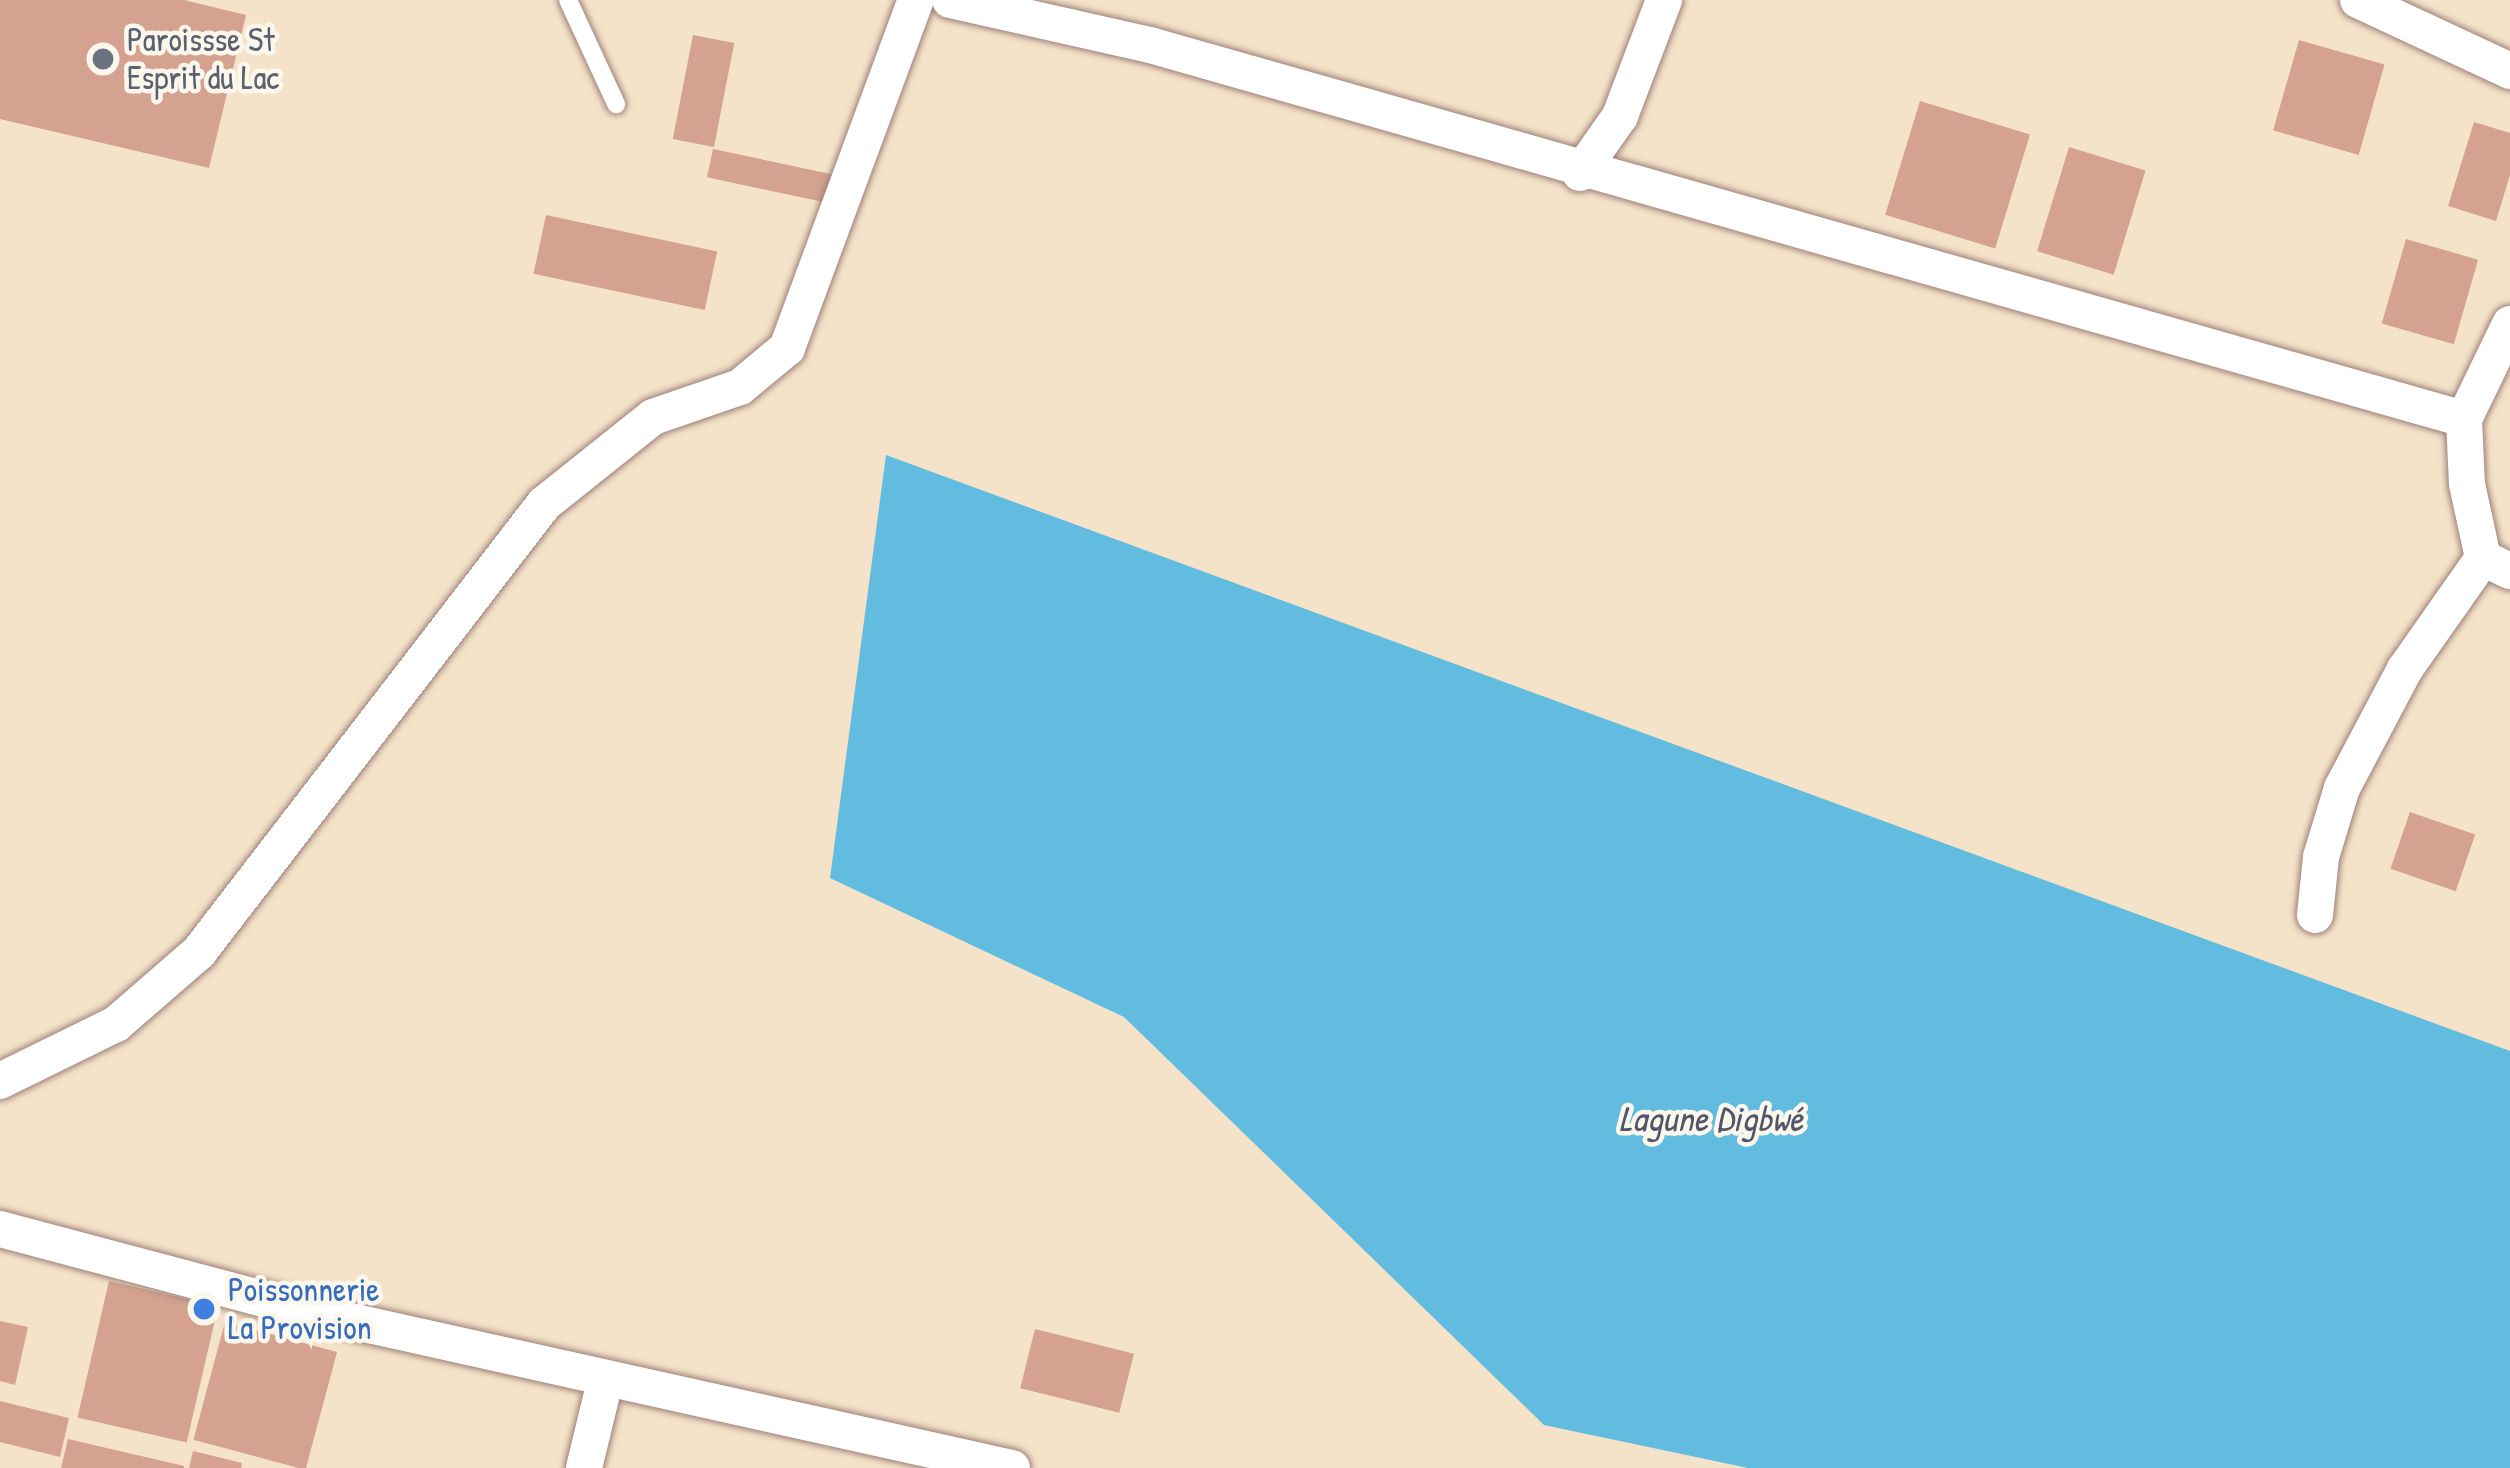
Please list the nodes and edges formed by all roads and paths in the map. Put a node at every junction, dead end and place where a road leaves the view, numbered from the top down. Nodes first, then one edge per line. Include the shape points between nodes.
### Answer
1 (568, 0) edge
2 (916, 0) edge
3 (950, 0) edge
4 (1664, 0) edge
5 (2358, 0) edge
6 (2510, 70) edge
7 (616, 104) dead end
8 (1580, 173) junction
9 (2510, 324) edge
10 (2464, 419) junction
11 (2497, 564) edge
12 (2315, 915) dead end
13 (0, 1081) edge
14 (0, 1228) edge
15 (604, 1381) junction
16 (584, 1468) edge
17 (1012, 1468) edge

1 - 7 lane
2 - 13 street via 787,349 740,387 653,417 544,504 199,952 116,1024
3 - 8 street via 1150,45
4 - 8 street via 1620,116
5 - 6 street
8 - 10 street
9 - 10 street
10 - 11 street via 2467,484
11 - 12 street via 2405,669 2342,788 2321,857
14 - 15 street
15 - 16 street
15 - 17 street

